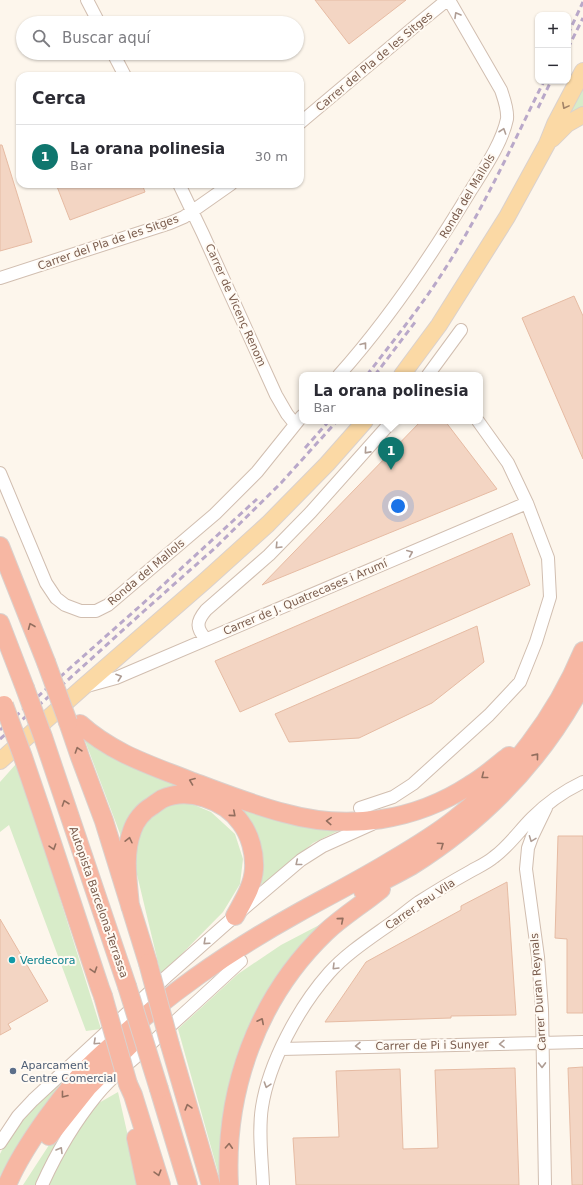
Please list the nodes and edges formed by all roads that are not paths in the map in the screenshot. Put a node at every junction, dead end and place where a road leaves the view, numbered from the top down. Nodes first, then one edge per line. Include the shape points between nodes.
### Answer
1 (87, 0) edge
2 (448, 0) edge
3 (95, 16) edge
4 (117, 60) edge
5 (583, 71) edge
6 (123, 72) edge
7 (583, 115) edge
8 (304, 119) edge
9 (583, 121) edge
10 (567, 124) junction
11 (547, 144) junction
12 (181, 188) edge
13 (225, 188) edge
14 (192, 210) junction
15 (0, 278) edge
16 (461, 330) dead end
17 (418, 355) junction
18 (342, 372) edge
19 (404, 372) edge
20 (432, 372) edge
21 (434, 372) edge
22 (298, 420) edge
23 (362, 424) edge
24 (389, 424) edge
25 (480, 424) edge
26 (0, 473) edge
27 (527, 503) junction
28 (0, 546) edge
29 (0, 623) edge
30 (206, 639) junction
31 (583, 651) edge
32 (583, 683) edge
33 (82, 688) junction
34 (2, 700) edge
35 (74, 723) junction
36 (536, 734) junction
37 (0, 761) edge
38 (583, 782) edge
39 (548, 803) junction
40 (360, 808) dead end
41 (382, 820) junction
42 (409, 867) junction
43 (130, 906) junction
44 (235, 916) junction
45 (241, 961) junction
46 (583, 1042) edge
47 (542, 1043) junction
48 (281, 1049) junction
49 (130, 1094) junction
50 (0, 1143) edge
51 (7, 1185) edge
52 (17, 1185) edge
53 (42, 1185) edge
54 (146, 1185) edge
55 (161, 1185) edge
56 (188, 1185) edge
57 (211, 1185) edge
58 (229, 1185) edge
59 (263, 1185) edge
60 (545, 1185) edge

1 - 3 street
2 - 8 street, Carrer del Pla de les Sitges
18 -> 2 street, Ronda del Mallols via 405,293 447,230 503,134 507,118 506,102
4 - 6 street
5 -> 11 main road
7 - 10 main road
9 - 10 main road
10 - 11 main road
11 - 17 main road via 500,228
12 - 14 street, Carrer de Vicenç Renom
13 - 14 street, Carrer del Pla de les Sitges
14 - 15 street, Carrer del Pla de les Sitges via 170,223
14 - 22 street, Carrer de Vicenç Renom via 276,395 287,414
16 - 21 street
17 - 19 main road
17 - 20 street
22 - 26 street, Ronda del Mallols via 258,472 215,514 108,605 96,611 81,612 64,605 56,598 46,583
23 - 33 main road via 268,524
24 -> 30 street via 269,556 200,617 198,626
25 - 27 street via 508,463
30 -> 27 street, Carrer de J. Quatrecases i Arumí
27 - 40 street via 548,558 550,597 520,682 490,715 413,784 393,797
35 -> 28 highway, bridge via 61,702
56 -> 29 highway, Autopista Barcelona-Terrassa, bridge via 127,986 43,737
33 -> 30 street, Carrer de J. Quatrecases i Arumí via 116,678
31 - 36 highway via 562,693
42 -> 32 highway via 472,822 509,787 550,738
33 - 37 main road
34 -> 49 highway, bridge via 104,996
41 -> 35 highway via 322,820 284,814 119,752
43 -> 35 highway
36 -> 41 highway via 460,792 413,812
36 -> 51 highway via 503,776 456,819 433,836 239,948 182,987 134,1026 79,1077 19,1159
38 - 39 street, Carrer Pau Vila via 564,791
39 -> 47 street, Carrer Duran Reynals via 532,837 526,869 538,957
39 -> 48 street, Carrer Pau Vila via 493,858 417,903 339,963 310,998
41 -> 44 street via 323,846 301,860
42 - 45 highway
58 -> 42 highway via 230,1125 236,1092 252,1042 277,992 300,961 326,933
43 -> 44 highway via 127,855 136,822 162,799 183,795 197,796 221,805 236,817 242,823 251,844 254,868 252,879
57 -> 43 highway, bridge
44 -> 50 street via 33,1100 18,1116
45 - 52 highway via 177,1004 102,1072 32,1158
53 -> 45 street via 60,1150 96,1096
46 - 47 street, Carrer de Pi i Sunyer
47 -> 48 street, Carrer de Pi i Sunyer
47 -> 60 street, Carrer Duran Reynals
48 -> 59 street, Carrer Pau Vila via 265,1088 262,1108 260,1128
49 - 54 highway
49 -> 55 highway

